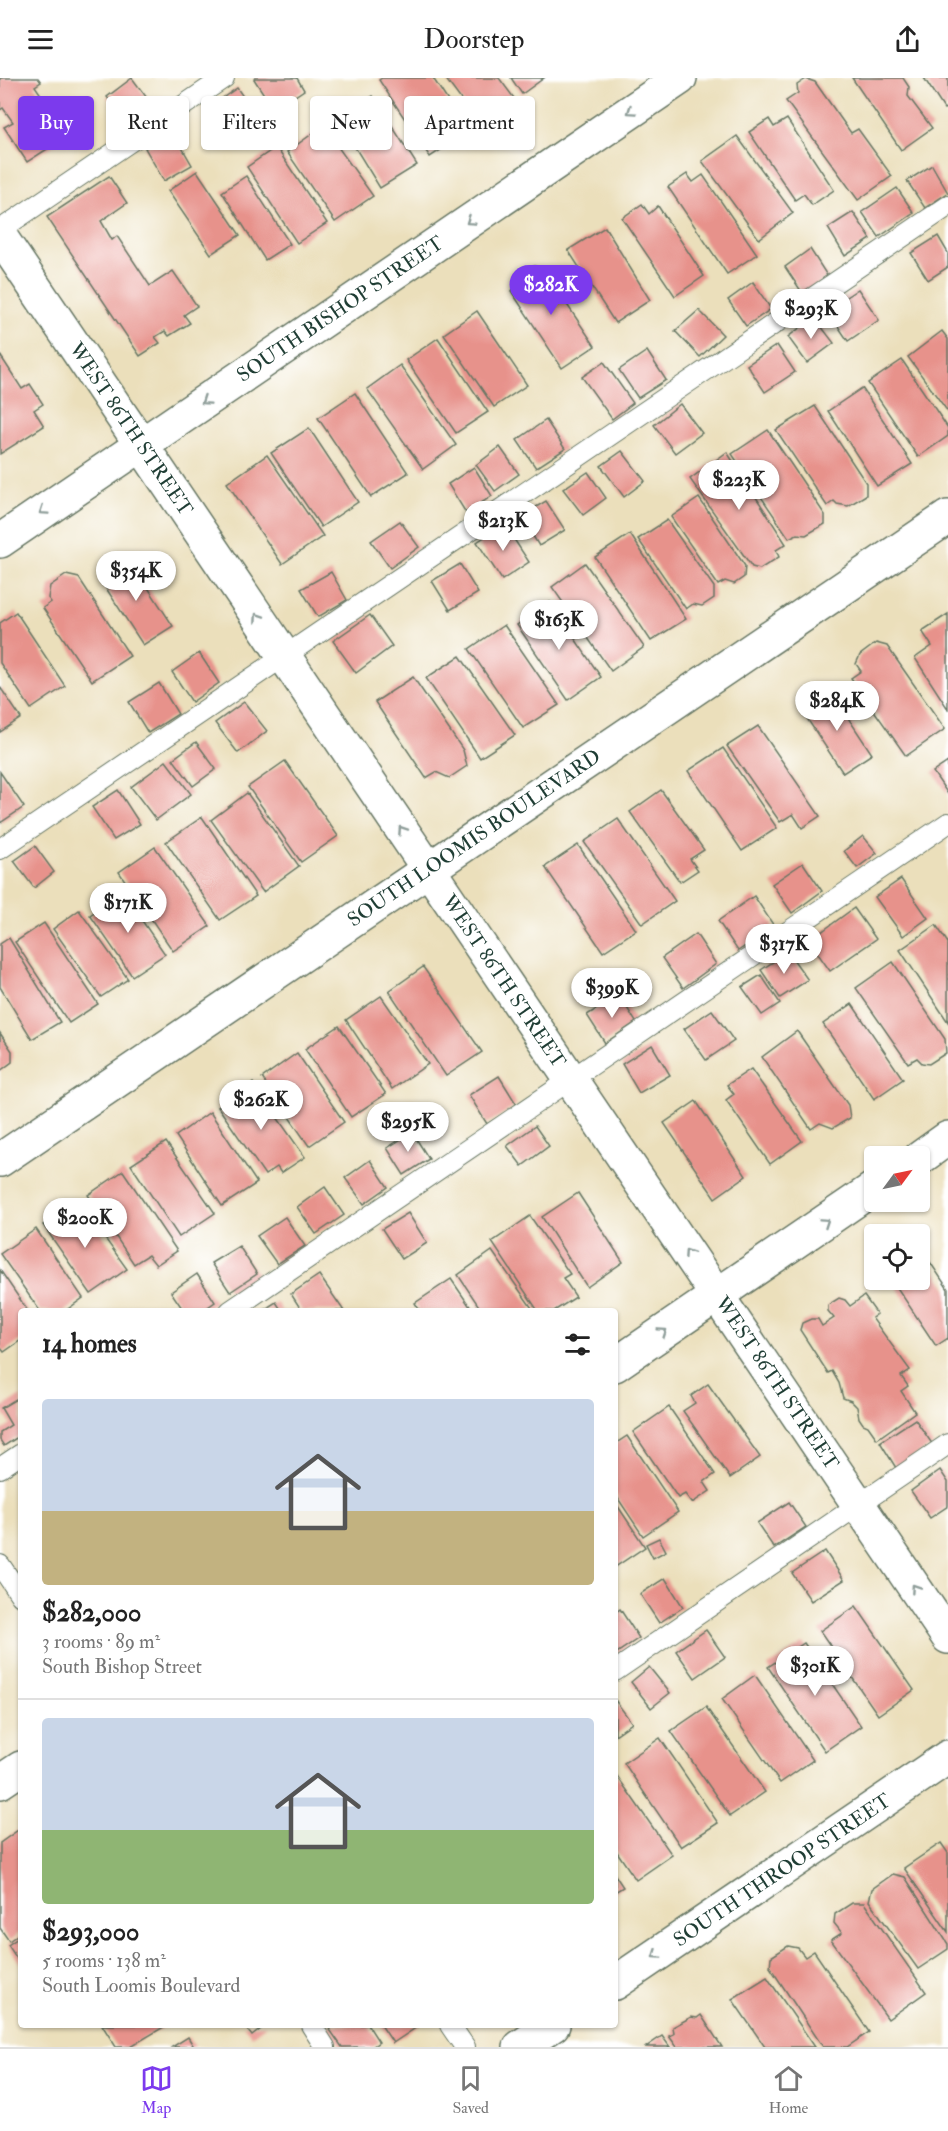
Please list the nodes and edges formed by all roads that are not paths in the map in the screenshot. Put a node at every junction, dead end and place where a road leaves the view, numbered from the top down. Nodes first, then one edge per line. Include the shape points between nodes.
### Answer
1 (224, 78) edge
2 (680, 78) edge
3 (948, 206) edge
4 (0, 230) edge
5 (0, 236) edge
6 (141, 444) junction
7 (948, 517) edge
8 (0, 541) edge
9 (285, 656) junction
10 (948, 823) edge
11 (0, 849) edge
12 (429, 869) junction
13 (571, 1079) junction
14 (948, 1138) edge
15 (930, 1151) edge
16 (0, 1160) edge
17 (864, 1195) edge
18 (717, 1296) junction
19 (234, 1308) edge
20 (618, 1363) edge
21 (948, 1444) edge
22 (18, 1456) edge
23 (0, 1468) edge
24 (859, 1504) junction
25 (0, 1565) edge
26 (18, 1592) edge
27 (948, 1636) edge
28 (618, 1669) edge
29 (948, 1757) edge
30 (18, 1770) edge
31 (0, 1782) edge
32 (618, 1981) edge
33 (313, 2028) edge
34 (452, 2028) edge
35 (548, 2028) edge
36 (326, 2047) edge
37 (465, 2047) edge
38 (520, 2047) edge

1 - 4 lane
2 -> 6 street, SOUTH BISHOP STREET
3 - 9 lane
5 - 6 street, WEST 86TH STREET
6 -> 8 street, SOUTH BISHOP STREET
9 -> 6 street, WEST 86TH STREET
7 - 12 street, SOUTH LOOMIS BOULEVARD
9 - 11 lane
12 -> 9 street, WEST 86TH STREET
10 - 13 lane
12 - 13 street, WEST 86TH STREET
12 - 16 street, SOUTH LOOMIS BOULEVARD
18 -> 13 street, WEST 86TH STREET
13 - 19 lane
14 - 15 street
18 -> 17 street
20 -> 18 street
18 - 24 street, WEST 86TH STREET
21 - 24 lane
22 - 23 lane
27 -> 24 street, WEST 86TH STREET
24 - 28 lane
25 - 26 lane
29 -> 32 street, SOUTH THROOP STREET
30 - 31 street
33 - 36 lane
34 - 37 lane
35 - 38 street

